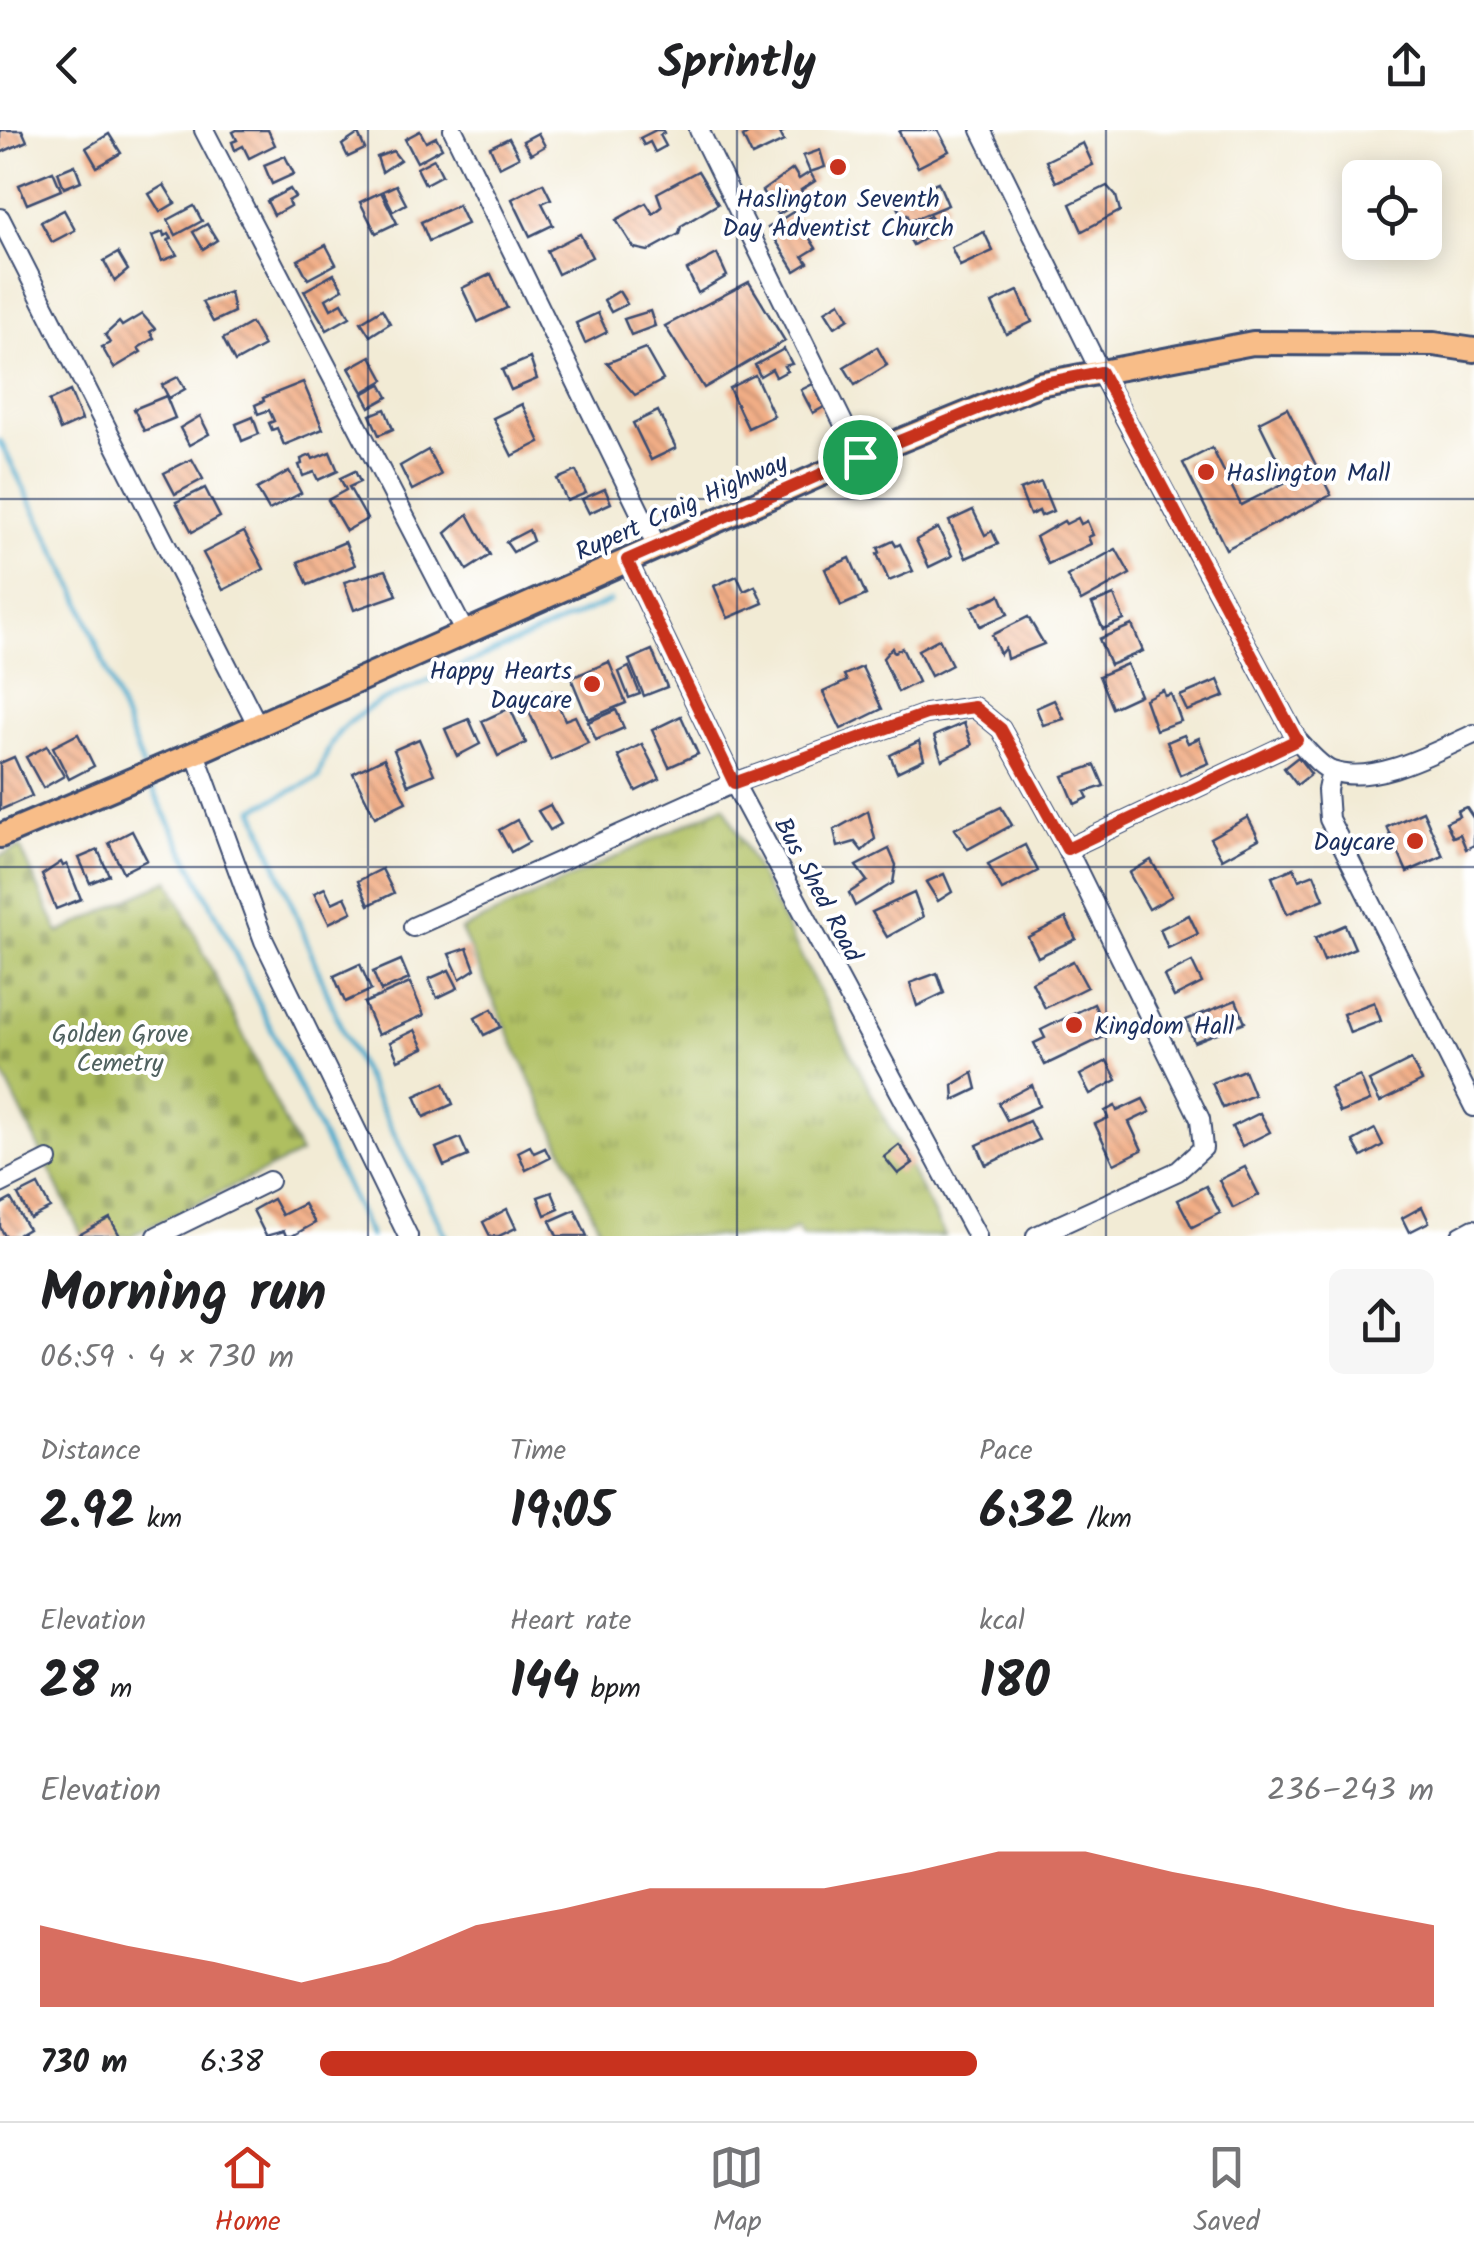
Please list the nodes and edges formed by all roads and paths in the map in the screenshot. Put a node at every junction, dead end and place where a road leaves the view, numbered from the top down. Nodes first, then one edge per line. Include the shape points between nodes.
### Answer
1 (204, 130) edge
2 (453, 130) edge
3 (699, 130) edge
4 (981, 130) edge
5 (0, 218) edge
6 (1474, 350) edge
7 (1101, 372) junction
8 (860, 457) junction
9 (657, 547) junction
10 (627, 560) junction
11 (464, 631) junction
12 (257, 724) junction
13 (1474, 734) edge
14 (1297, 740) junction
15 (195, 753) junction
16 (1331, 771) junction
17 (734, 783) junction
18 (0, 836) edge
19 (1067, 849) junction
20 (413, 927) dead end
21 (1474, 1107) edge
22 (48, 1160) dead end
23 (270, 1181) dead end
24 (0, 1184) edge
25 (1474, 1230) edge
26 (157, 1236) edge
27 (408, 1236) edge
28 (977, 1236) edge
29 (1036, 1236) edge
30 (1460, 1236) edge

1 - 11 street
2 - 9 street
3 - 8 street
4 - 7 street
5 - 12 street
6 - 7 main road, Rupert Craig Highway via 1253,343
7 - 8 main road, Rupert Craig Highway via 1039,384
7 - 14 street
8 - 9 main road, Rupert Craig Highway
9 - 10 main road, Rupert Craig Highway
10 - 11 main road, Rupert Craig Highway
10 - 17 street, Bus Shed Road
11 - 12 main road, Rupert Craig Highway
12 - 15 main road, Rupert Craig Highway
13 - 16 street via 1404,766 1364,774
14 - 16 street
14 - 19 street
15 - 18 main road, Rupert Craig Highway
15 - 27 street via 264,942
16 - 21 street via 1330,819
17 - 19 street via 926,714 974,707 1001,729
17 - 20 street
17 - 28 street, Bus Shed Road
19 - 29 street via 1200,1120 1204,1148 1178,1171
22 - 24 street
23 - 26 street
25 - 30 street

